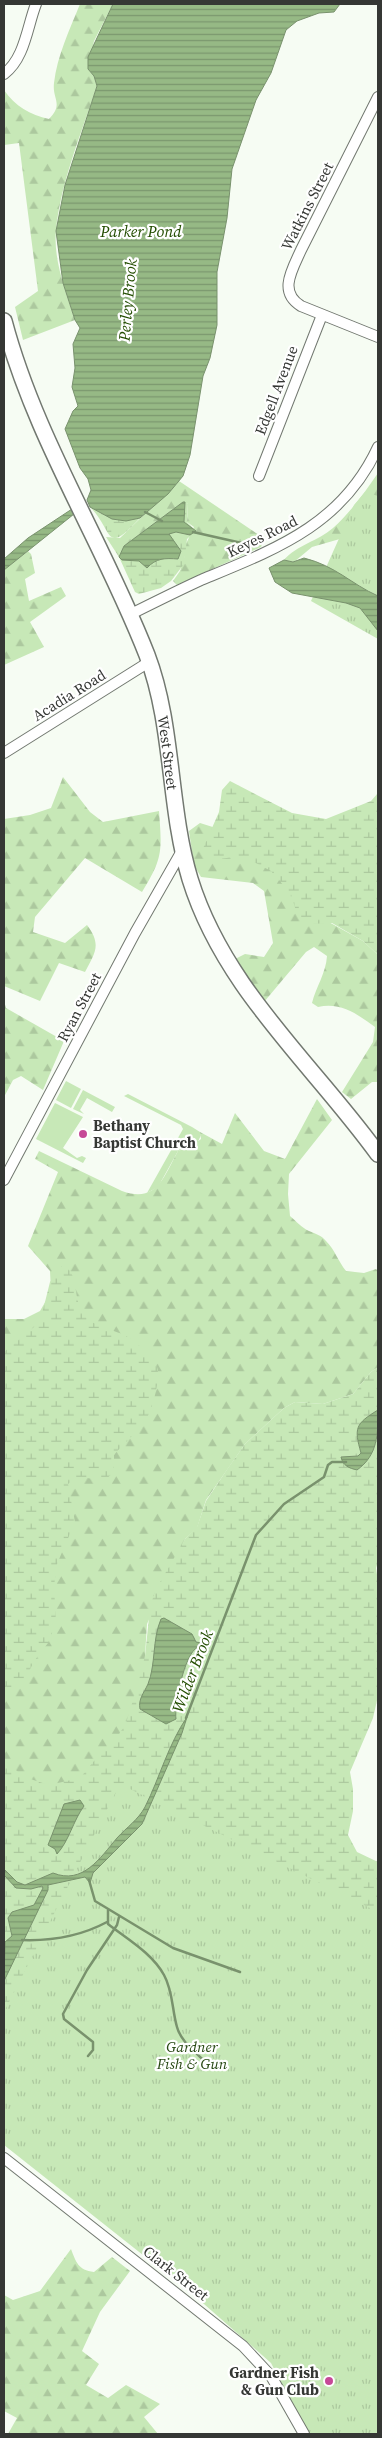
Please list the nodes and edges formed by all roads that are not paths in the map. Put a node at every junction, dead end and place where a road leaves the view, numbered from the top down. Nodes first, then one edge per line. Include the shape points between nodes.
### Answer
1 (36, 4) edge
2 (4, 74) edge
3 (378, 97) edge
4 (322, 314) junction
5 (4, 321) edge
6 (377, 334) edge
7 (378, 447) edge
8 (259, 476) dead end
9 (129, 615) junction
10 (149, 662) junction
11 (4, 753) edge
12 (183, 849) junction
13 (378, 1154) edge
14 (4, 1180) edge
15 (4, 2158) edge
16 (304, 2434) edge

1 - 2 street via 18,57
3 - 4 street, Watkins Street via 291,274 290,297 301,306
4 - 6 street
4 - 8 street, Edgell Avenue
5 - 9 main road, West Street via 22,383
7 - 9 street, Keyes Road via 352,490 311,528
9 - 10 main road, West Street
10 - 11 street, Acadia Road
10 - 12 main road, West Street via 162,715
12 - 13 main road, West Street via 202,914 237,978
12 - 14 street, Ryan Street
15 - 16 street, Clark Street via 243,2346 276,2384

